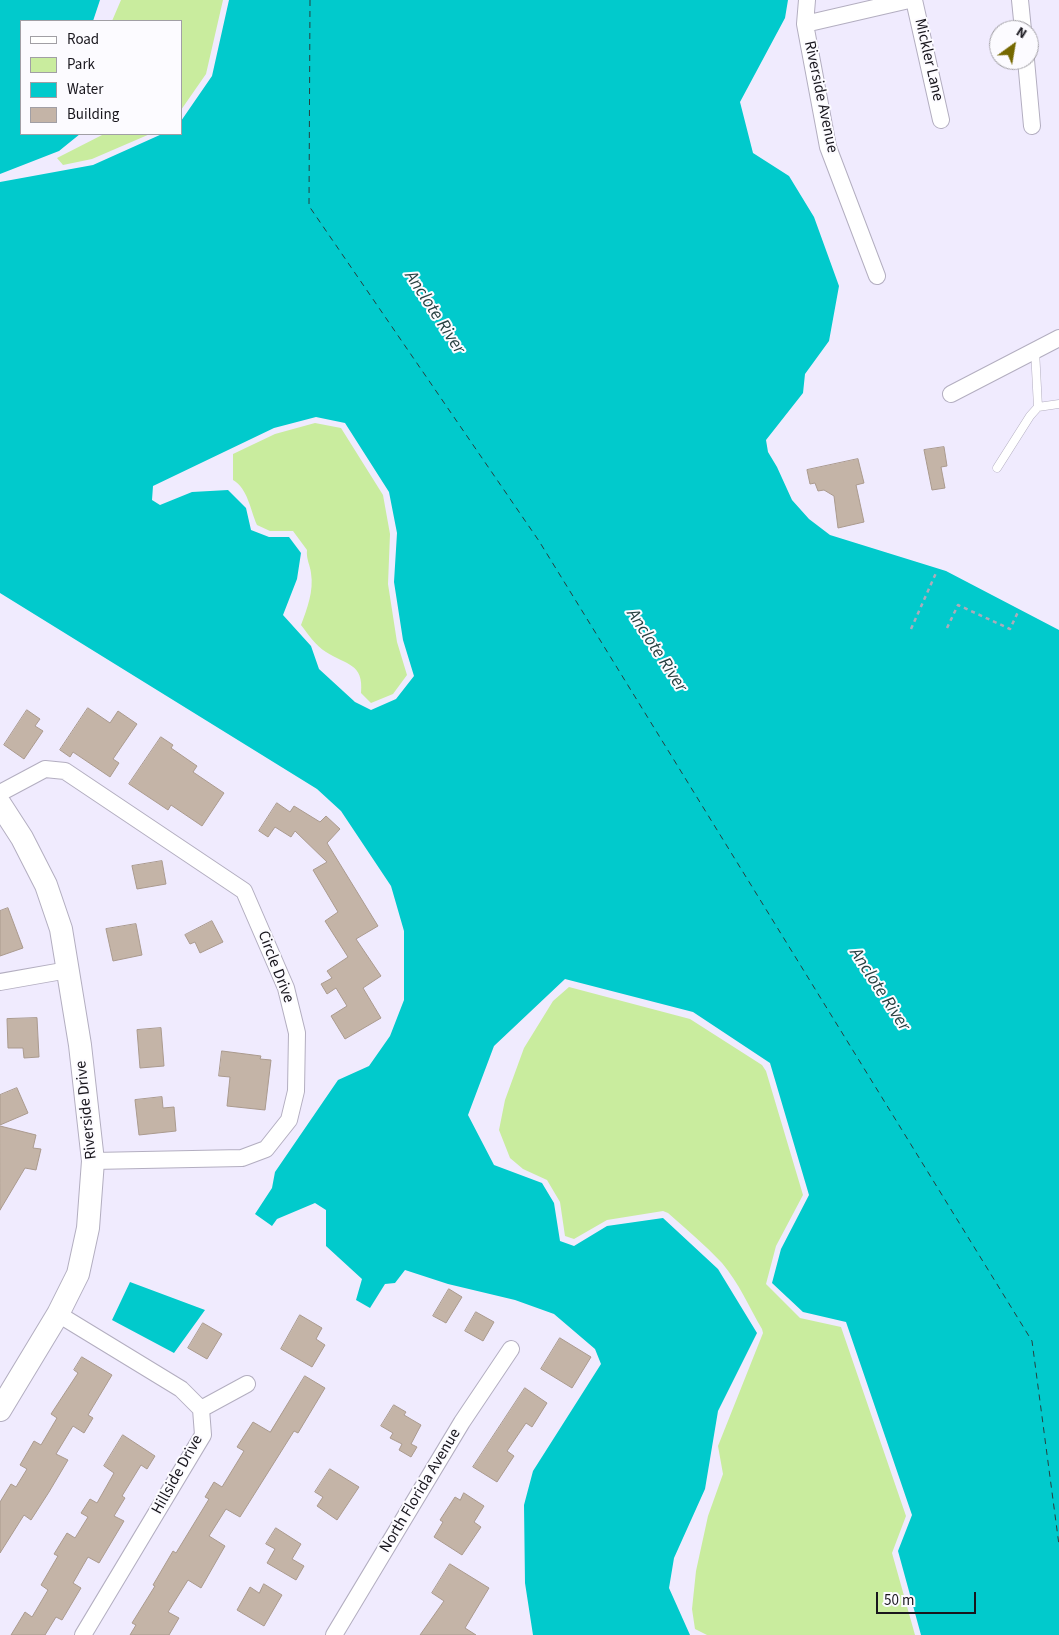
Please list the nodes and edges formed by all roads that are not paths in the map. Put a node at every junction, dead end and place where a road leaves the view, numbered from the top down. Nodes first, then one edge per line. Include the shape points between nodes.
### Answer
1 (807, 0) edge
2 (909, 0) edge
3 (914, 0) edge
4 (1020, 0) edge
5 (1022, 20) edge
6 (805, 24) junction
7 (1027, 70) edge
8 (941, 120) dead end
9 (1032, 126) dead end
10 (877, 276) dead end
11 (1059, 338) edge
12 (1036, 350) junction
13 (951, 394) dead end
14 (1059, 404) edge
15 (1038, 408) junction
16 (997, 468) dead end
17 (0, 793) edge
18 (0, 804) edge
19 (68, 970) junction
20 (0, 982) edge
21 (93, 1161) junction
22 (58, 1314) junction
23 (511, 1349) dead end
24 (247, 1384) dead end
25 (201, 1409) junction
26 (0, 1410) edge
27 (84, 1635) edge
28 (334, 1635) edge

1 - 6 street, Riverside Avenue
2 - 6 street
3 - 8 street, Mickler Lane
4 - 5 street
6 - 10 street, Riverside Avenue via 828,147
7 - 9 street
11 - 12 street
12 - 13 street
12 - 15 lane
14 - 15 lane
15 - 16 lane
17 - 21 street, Circle Drive via 45,769 66,771 244,891 286,988 296,1033 296,1091 289,1120 266,1149 242,1158
18 - 19 street, Riverside Drive via 46,885 61,929
19 - 20 street
19 - 21 street, Riverside Drive
21 - 22 street, Riverside Drive via 88,1228 78,1274
22 - 25 street via 181,1389
22 - 26 street, Riverside Drive
23 - 28 street, North Florida Avenue via 462,1422
24 - 25 street
25 - 27 street, Hillside Drive via 203,1436

